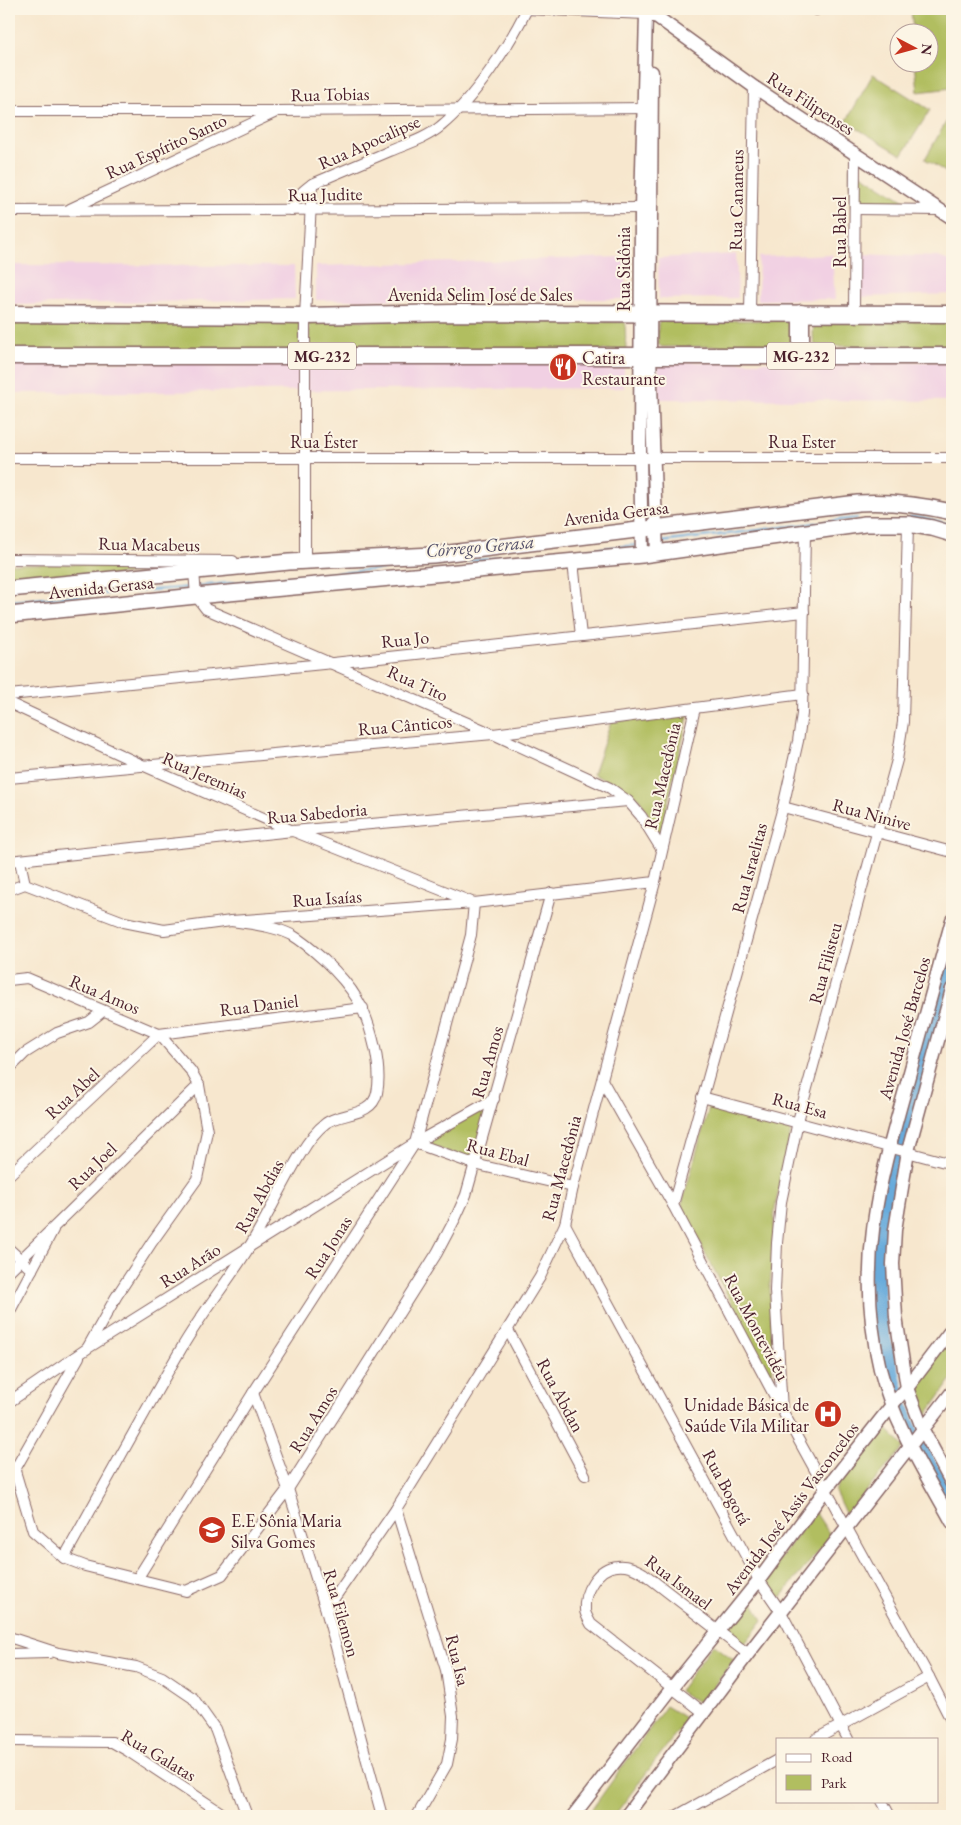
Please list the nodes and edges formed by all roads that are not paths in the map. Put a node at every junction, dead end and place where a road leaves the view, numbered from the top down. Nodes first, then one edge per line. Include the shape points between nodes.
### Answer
1 (527, 9) edge
2 (653, 12) edge
3 (754, 87) junction
4 (647, 108) junction
5 (458, 109) junction
6 (9, 111) edge
7 (278, 111) junction
8 (855, 152) junction
9 (312, 184) junction
10 (645, 208) junction
11 (855, 209) junction
12 (291, 210) junction
13 (310, 210) junction
14 (939, 210) junction
15 (9, 211) edge
16 (67, 211) junction
17 (952, 218) edge
18 (750, 313) junction
19 (801, 313) junction
20 (854, 313) junction
21 (9, 314) edge
22 (646, 314) junction
23 (952, 314) edge
24 (305, 316) junction
25 (9, 356) edge
26 (305, 356) junction
27 (645, 356) junction
28 (801, 356) junction
29 (952, 356) edge
30 (304, 457) junction
31 (646, 457) junction
32 (9, 458) edge
33 (952, 458) edge
34 (952, 512) edge
35 (908, 524) junction
36 (806, 532) junction
37 (952, 534) edge
38 (649, 541) junction
39 (9, 559) edge
40 (306, 561) junction
41 (289, 562) junction
42 (573, 562) junction
43 (194, 573) junction
44 (9, 590) edge
45 (196, 593) junction
46 (804, 612) junction
47 (9, 615) edge
48 (581, 636) junction
49 (333, 663) junction
50 (803, 694) junction
51 (9, 695) edge
52 (9, 703) edge
53 (694, 708) junction
54 (493, 734) junction
55 (142, 765) junction
56 (9, 778) edge
57 (628, 801) junction
58 (783, 807) junction
59 (293, 831) junction
60 (878, 832) junction
61 (662, 850) junction
62 (952, 852) edge
63 (9, 861) edge
64 (20, 861) junction
65 (655, 882) junction
66 (25, 884) junction
67 (9, 890) edge
68 (552, 893) junction
69 (474, 903) junction
70 (952, 920) edge
71 (231, 921) junction
72 (9, 980) edge
73 (952, 989) edge
74 (363, 1008) junction
75 (103, 1011) junction
76 (158, 1034) junction
77 (9, 1070) edge
78 (602, 1080) junction
79 (199, 1085) junction
80 (702, 1097) junction
81 (494, 1099) junction
82 (798, 1121) junction
83 (415, 1143) junction
84 (899, 1149) junction
85 (474, 1164) junction
86 (952, 1164) edge
87 (9, 1175) edge
88 (573, 1187) junction
89 (673, 1205) junction
90 (57, 1222) junction
91 (565, 1224) junction
92 (248, 1248) junction
93 (9, 1249) edge
94 (19, 1260) junction
95 (32, 1270) junction
96 (9, 1271) edge
97 (9, 1313) edge
98 (952, 1329) edge
99 (508, 1330) junction
100 (84, 1351) junction
101 (952, 1392) edge
102 (253, 1393) junction
103 (899, 1397) junction
104 (9, 1402) edge
105 (782, 1410) junction
106 (917, 1438) junction
107 (15, 1471) junction
108 (585, 1475) dead end
109 (9, 1480) edge
110 (952, 1484) edge
111 (826, 1488) junction
112 (288, 1489) junction
113 (396, 1509) junction
114 (952, 1522) edge
115 (847, 1527) junction
116 (64, 1558) junction
117 (137, 1579) junction
118 (759, 1580) junction
119 (326, 1610) junction
120 (781, 1612) junction
121 (717, 1631) junction
122 (9, 1637) edge
123 (58, 1653) junction
124 (9, 1654) edge
125 (748, 1654) junction
126 (929, 1677) junction
127 (672, 1688) junction
128 (703, 1712) junction
129 (952, 1722) edge
130 (840, 1725) junction
131 (818, 1738) edge
132 (847, 1738) edge
133 (9, 1741) edge
134 (776, 1761) edge
135 (883, 1802) edge
136 (226, 1816) edge
137 (247, 1816) edge
138 (382, 1816) edge
139 (417, 1816) edge
140 (573, 1816) edge
141 (626, 1816) edge
142 (676, 1816) edge
143 (890, 1816) edge

1 - 2 street
1 - 5 street, Rua Apocalipse via 484,77
2 - 3 street, Rua Filipenses
2 - 4 street, Rua Sidônia
3 - 8 street, Rua Filipenses
3 - 18 street, Rua Cananeus
4 - 5 street, Rua Tobias
4 - 10 street, Rua Sidônia
5 - 7 street, Rua Tobias
5 - 9 street, Rua Apocalipse via 440,127 417,140
6 - 7 street, Rua Tobias
7 - 16 street, Rua Espírito Santo
8 - 11 street, Rua Babel
8 - 14 street, Rua Filipenses
9 - 12 street, Rua Apocalipse via 295,198
9 - 13 street, Rua Apocalipse
10 - 13 street, Rua Judite
10 - 22 street, Rua Sidônia
11 - 14 street
11 - 20 street, Rua Babel
12 - 13 street, Rua Judite
12 - 16 street, Rua Judite
13 - 24 street, Rua Apocalipse
14 - 17 street, Rua Filipenses
15 - 16 street, Rua Judite
18 - 19 main road, Avenida Selim José de Sales
18 - 22 main road, Avenida Selim José de Sales
19 - 20 main road, Avenida Selim José de Sales
19 - 28 main road
20 - 23 main road, Avenida Selim José de Sales
21 - 24 main road, Avenida Selim José de Sales
22 - 24 main road, Avenida Selim José de Sales
22 - 27 street, Rua Sidônia
24 - 26 street, Rua Apocalipse
25 - 26 main road, MG-232
26 - 27 main road, MG-232
26 - 30 street, Rua Apocalipse
27 - 28 main road, MG-232
27 - 31 street, Rua Sidônia
28 - 29 main road, MG-232
30 - 31 street, Rua Éster
30 - 32 street, Rua Éster
30 - 40 street, Rua Apocalipse
31 - 33 street, Rua Ester
31 - 38 street, Rua Sidônia
34 - 38 main road, Avenida Gerasa via 905,504 858,503
35 - 36 main road, Avenida Gerasa via 865,524
35 - 37 main road, Avenida Gerasa
35 - 60 street, Rua Filisteu via 904,722
36 - 38 main road, Avenida Gerasa
36 - 46 street, Rua Israelitas
38 - 40 main road, Avenida Gerasa
38 - 42 main road, Avenida Gerasa
39 - 41 street, Rua Macabeus
40 - 41 main road, Avenida Gerasa
41 - 43 main road, Avenida Gerasa
42 - 45 main road, Avenida Gerasa
42 - 48 street
43 - 44 main road, Avenida Gerasa
43 - 45 street
45 - 47 main road, Avenida Gerasa
45 - 49 street, Rua Tito via 206,609
46 - 48 street, Rua Jo
46 - 50 street, Rua Israelitas
48 - 49 street, Rua Jo
49 - 51 street, Rua Jo
49 - 54 street, Rua Tito
50 - 53 street, Rua Cânticos
50 - 58 street, Rua Israelitas via 798,741
52 - 55 street, Rua Jeremias
53 - 54 street, Rua Cânticos
53 - 61 street, Rua Macedônia
54 - 55 street, Rua Cânticos
54 - 57 street, Rua Tito via 610,788
55 - 56 street, Rua Cânticos
55 - 59 street, Rua Jeremias
57 - 59 street, Rua Sabedoria
57 - 61 street, Rua Tito
58 - 60 street, Rua Ninive
58 - 80 street, Rua Israelitas
59 - 64 street, Rua Sabedoria
59 - 69 street, Rua Jeremias
60 - 62 street, Rua Ninive
60 - 82 street, Rua Filisteu
61 - 65 street, Rua Macedônia
63 - 64 street, Rua Sabedoria
64 - 66 street
65 - 68 street, Rua Isaías
65 - 78 street, Rua Macedônia
66 - 67 street
66 - 71 street, Rua Isaías via 124,922 164,930
68 - 69 street, Rua Isaías
68 - 81 street, Rua Amos
69 - 71 street, Rua Isaías
69 - 83 street, Rua Jonas via 471,935
70 - 84 street, Avenida José Barcelos
71 - 74 street, Rua Abdias via 268,927 290,934 308,945 349,985
72 - 75 street, Rua Amos via 27,978
73 - 84 street, Avenida José Barcelos
74 - 76 street, Rua Daniel
74 - 92 street, Rua Abdias via 378,1062 375,1100 354,1114 327,1122 316,1132 300,1154
75 - 76 street, Rua Amos
75 - 77 street via 89,1022 57,1034 25,1053
76 - 79 street, Rua Amos via 191,1071
76 - 87 street, Rua Abel
78 - 88 street, Rua Macedônia
78 - 89 street, Rua Montevidéu
79 - 90 street, Rua Joel
79 - 100 street, Rua Amos via 207,1131 197,1179 152,1242
80 - 82 street, Rua Esa
80 - 89 street, Rua Israelitas
81 - 83 street, Rua Arão
81 - 85 street, Rua Amos
82 - 84 street, Rua Esa
82 - 105 street, Rua Filisteu via 776,1243 775,1291
83 - 85 street, Rua Ebal
83 - 92 street, Rua Arão
83 - 102 street, Rua Jonas
84 - 86 street, Rua Esa
84 - 103 street, Avenida José Barcelos via 892,1264
84 - 103 street, Avenida José Barcelos via 878,1193 869,1253 869,1285 880,1370
85 - 88 street, Rua Ebal
85 - 112 street, Rua Amos via 463,1203 437,1253
88 - 91 street, Rua Macedônia
89 - 105 street, Rua Montevidéu
90 - 94 street, Rua Joel
90 - 95 street
91 - 99 street, Rua Macedônia via 540,1277
91 - 118 street, Rua Bogotá
92 - 100 street, Rua Arão
92 - 116 street, Rua Abdias via 182,1347
93 - 94 street
94 - 95 street
94 - 96 street, Rua Joel
95 - 97 street
98 - 103 street, Avenida José Assis Vasconcelos
99 - 108 street, Rua Abdan
99 - 113 street, Rua Macedônia
100 - 104 street, Rua Arão
100 - 107 street, Rua Amos
101 - 106 street
102 - 112 street, Rua Filemon
102 - 117 street, Rua Jonas
103 - 106 street, Avenida José Barcelos
103 - 106 street, Avenida José Barcelos
103 - 111 street, Avenida José Assis Vasconcelos
105 - 111 street, Rua Montevidéu
106 - 110 street, Avenida José Barcelos
106 - 114 street, Avenida José Barcelos
106 - 115 street
107 - 109 street
107 - 116 street, Rua Amos via 33,1531
111 - 115 street, Rua Montevidéu
111 - 118 street, Avenida José Assis Vasconcelos
112 - 117 street, Rua Amos via 222,1575 186,1591
112 - 119 street, Rua Filemon
113 - 119 street, Rua Macedônia
113 - 139 street, Rua Isa via 446,1670 453,1716 447,1764
115 - 120 street
115 - 126 street, Rua Montevidéu
116 - 117 street, Rua Amos
118 - 120 street, Rua Bogotá
118 - 121 street, Avenida José Assis Vasconcelos
119 - 138 street, Rua Filemon
120 - 125 street
120 - 130 street, Rua Bogotá
121 - 125 street
121 - 127 street, Avenida José Assis Vasconcelos
121 - 127 street, Rua Ismael via 643,1573 629,1566 603,1570 591,1583 584,1610 591,1624
122 - 123 street
123 - 124 street
123 - 137 street via 136,1667 162,1677 192,1698 215,1729
125 - 128 street
126 - 129 street, Rua Montevidéu
126 - 130 street
127 - 128 street
127 - 140 street, Avenida José Assis Vasconcelos
128 - 141 street
130 - 131 street
130 - 132 street, Rua Bogotá
133 - 136 street, Rua Galatas via 112,1742
134 - 142 street
135 - 143 street

